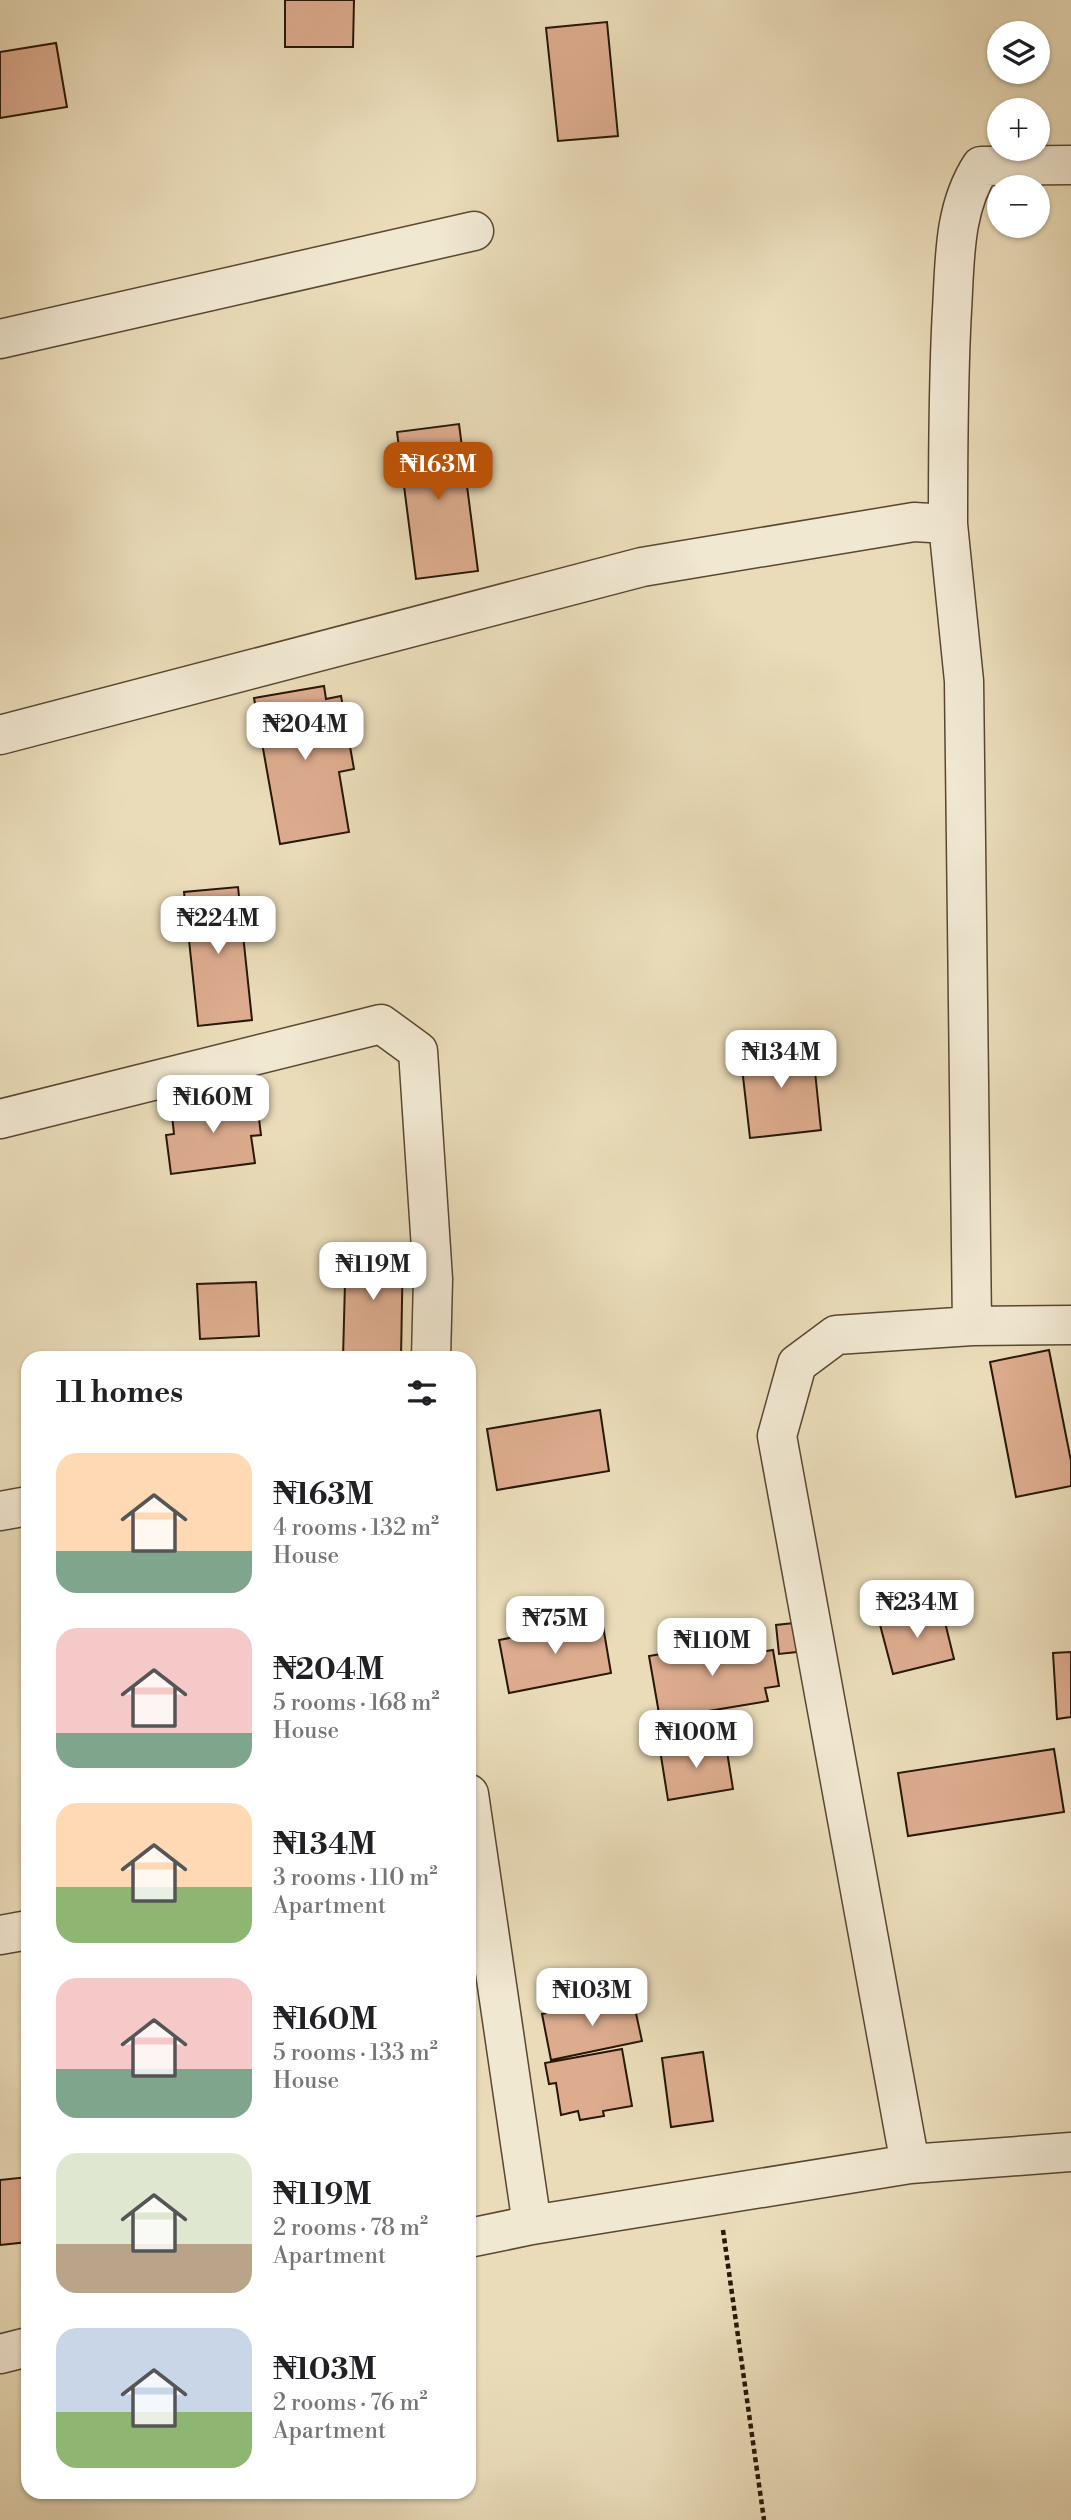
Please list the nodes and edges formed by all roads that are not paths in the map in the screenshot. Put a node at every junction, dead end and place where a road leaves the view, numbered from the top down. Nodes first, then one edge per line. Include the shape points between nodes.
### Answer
1 (1071, 165) edge
2 (474, 231) dead end
3 (0, 339) edge
4 (948, 524) junction
5 (0, 735) edge
6 (0, 1119) edge
7 (1071, 1325) edge
8 (972, 1326) junction
9 (431, 1351) edge
10 (21, 1507) edge
11 (0, 1511) edge
12 (476, 1842) edge
13 (21, 1931) edge
14 (0, 1935) edge
15 (1071, 2152) edge
16 (910, 2164) junction
17 (532, 2225) junction
18 (476, 2237) edge
19 (21, 2349) edge
20 (0, 2354) edge

1 - 4 street via 981,166 968,186 957,233 948,377
2 - 3 street
4 - 5 street via 914,522 642,567
4 - 8 street via 964,681
6 - 9 street via 382,1024 418,1051 433,1279
7 - 8 street
8 - 16 street via 836,1335 797,1364 776,1436
10 - 11 street
12 - 17 street
13 - 14 street
15 - 16 street
16 - 17 street
17 - 18 street
19 - 20 street

